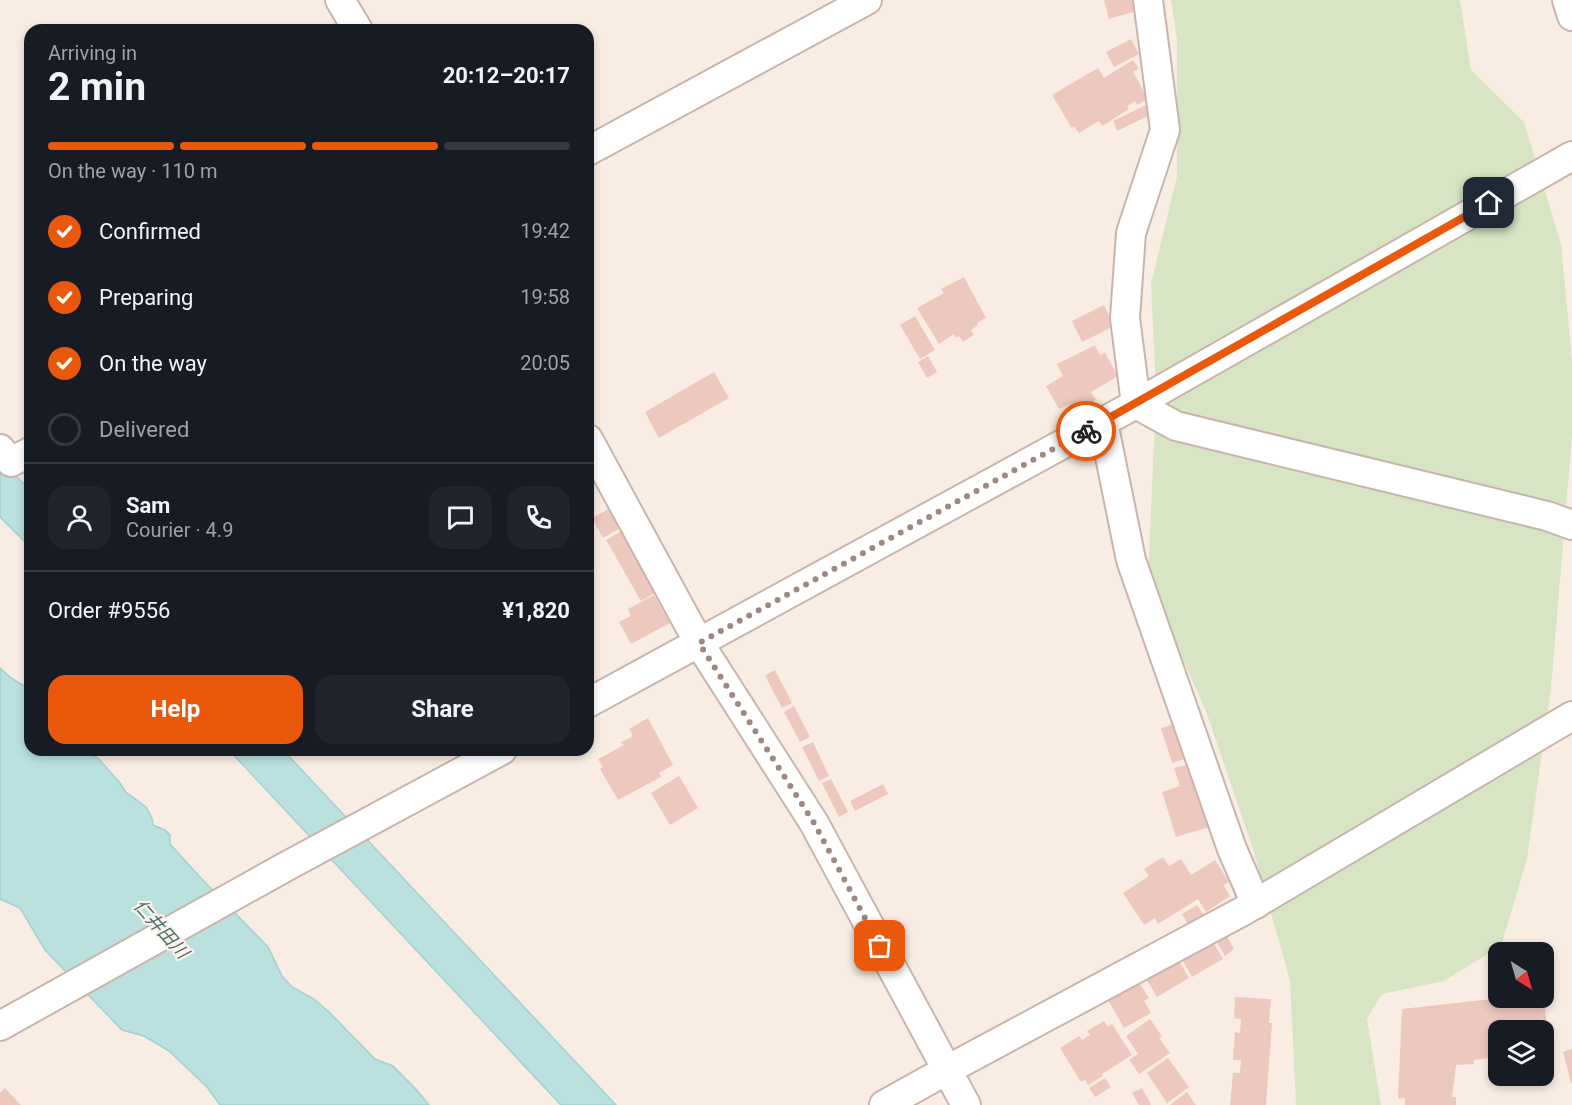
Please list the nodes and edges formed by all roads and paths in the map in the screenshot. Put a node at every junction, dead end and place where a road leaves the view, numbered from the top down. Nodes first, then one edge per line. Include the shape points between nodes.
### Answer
1 (340, 0) edge
2 (867, 0) edge
3 (1148, 0) edge
4 (1567, 0) edge
5 (1572, 16) edge
6 (354, 24) edge
7 (594, 148) edge
8 (1572, 156) edge
9 (1136, 404) junction
10 (1103, 422) junction
11 (0, 449) edge
12 (594, 450) edge
13 (24, 455) edge
14 (1572, 525) edge
15 (699, 643) junction
16 (594, 700) edge
17 (1572, 716) edge
18 (491, 756) edge
19 (1256, 903) junction
20 (0, 1026) edge
21 (947, 1070) junction
22 (884, 1105) edge
23 (966, 1105) edge

1 - 6 street
2 - 7 street
3 - 9 street via 1166,130 1131,233 1125,318
4 - 5 street
8 - 9 street
9 - 10 street
9 - 14 street via 1176,426
10 - 15 street
10 - 19 street via 1131,560 1232,849
11 - 13 street via 11,462
12 - 15 street
15 - 16 street
15 - 21 street via 814,823
17 - 19 street
18 - 20 street
19 - 21 street
21 - 22 street
21 - 23 street

